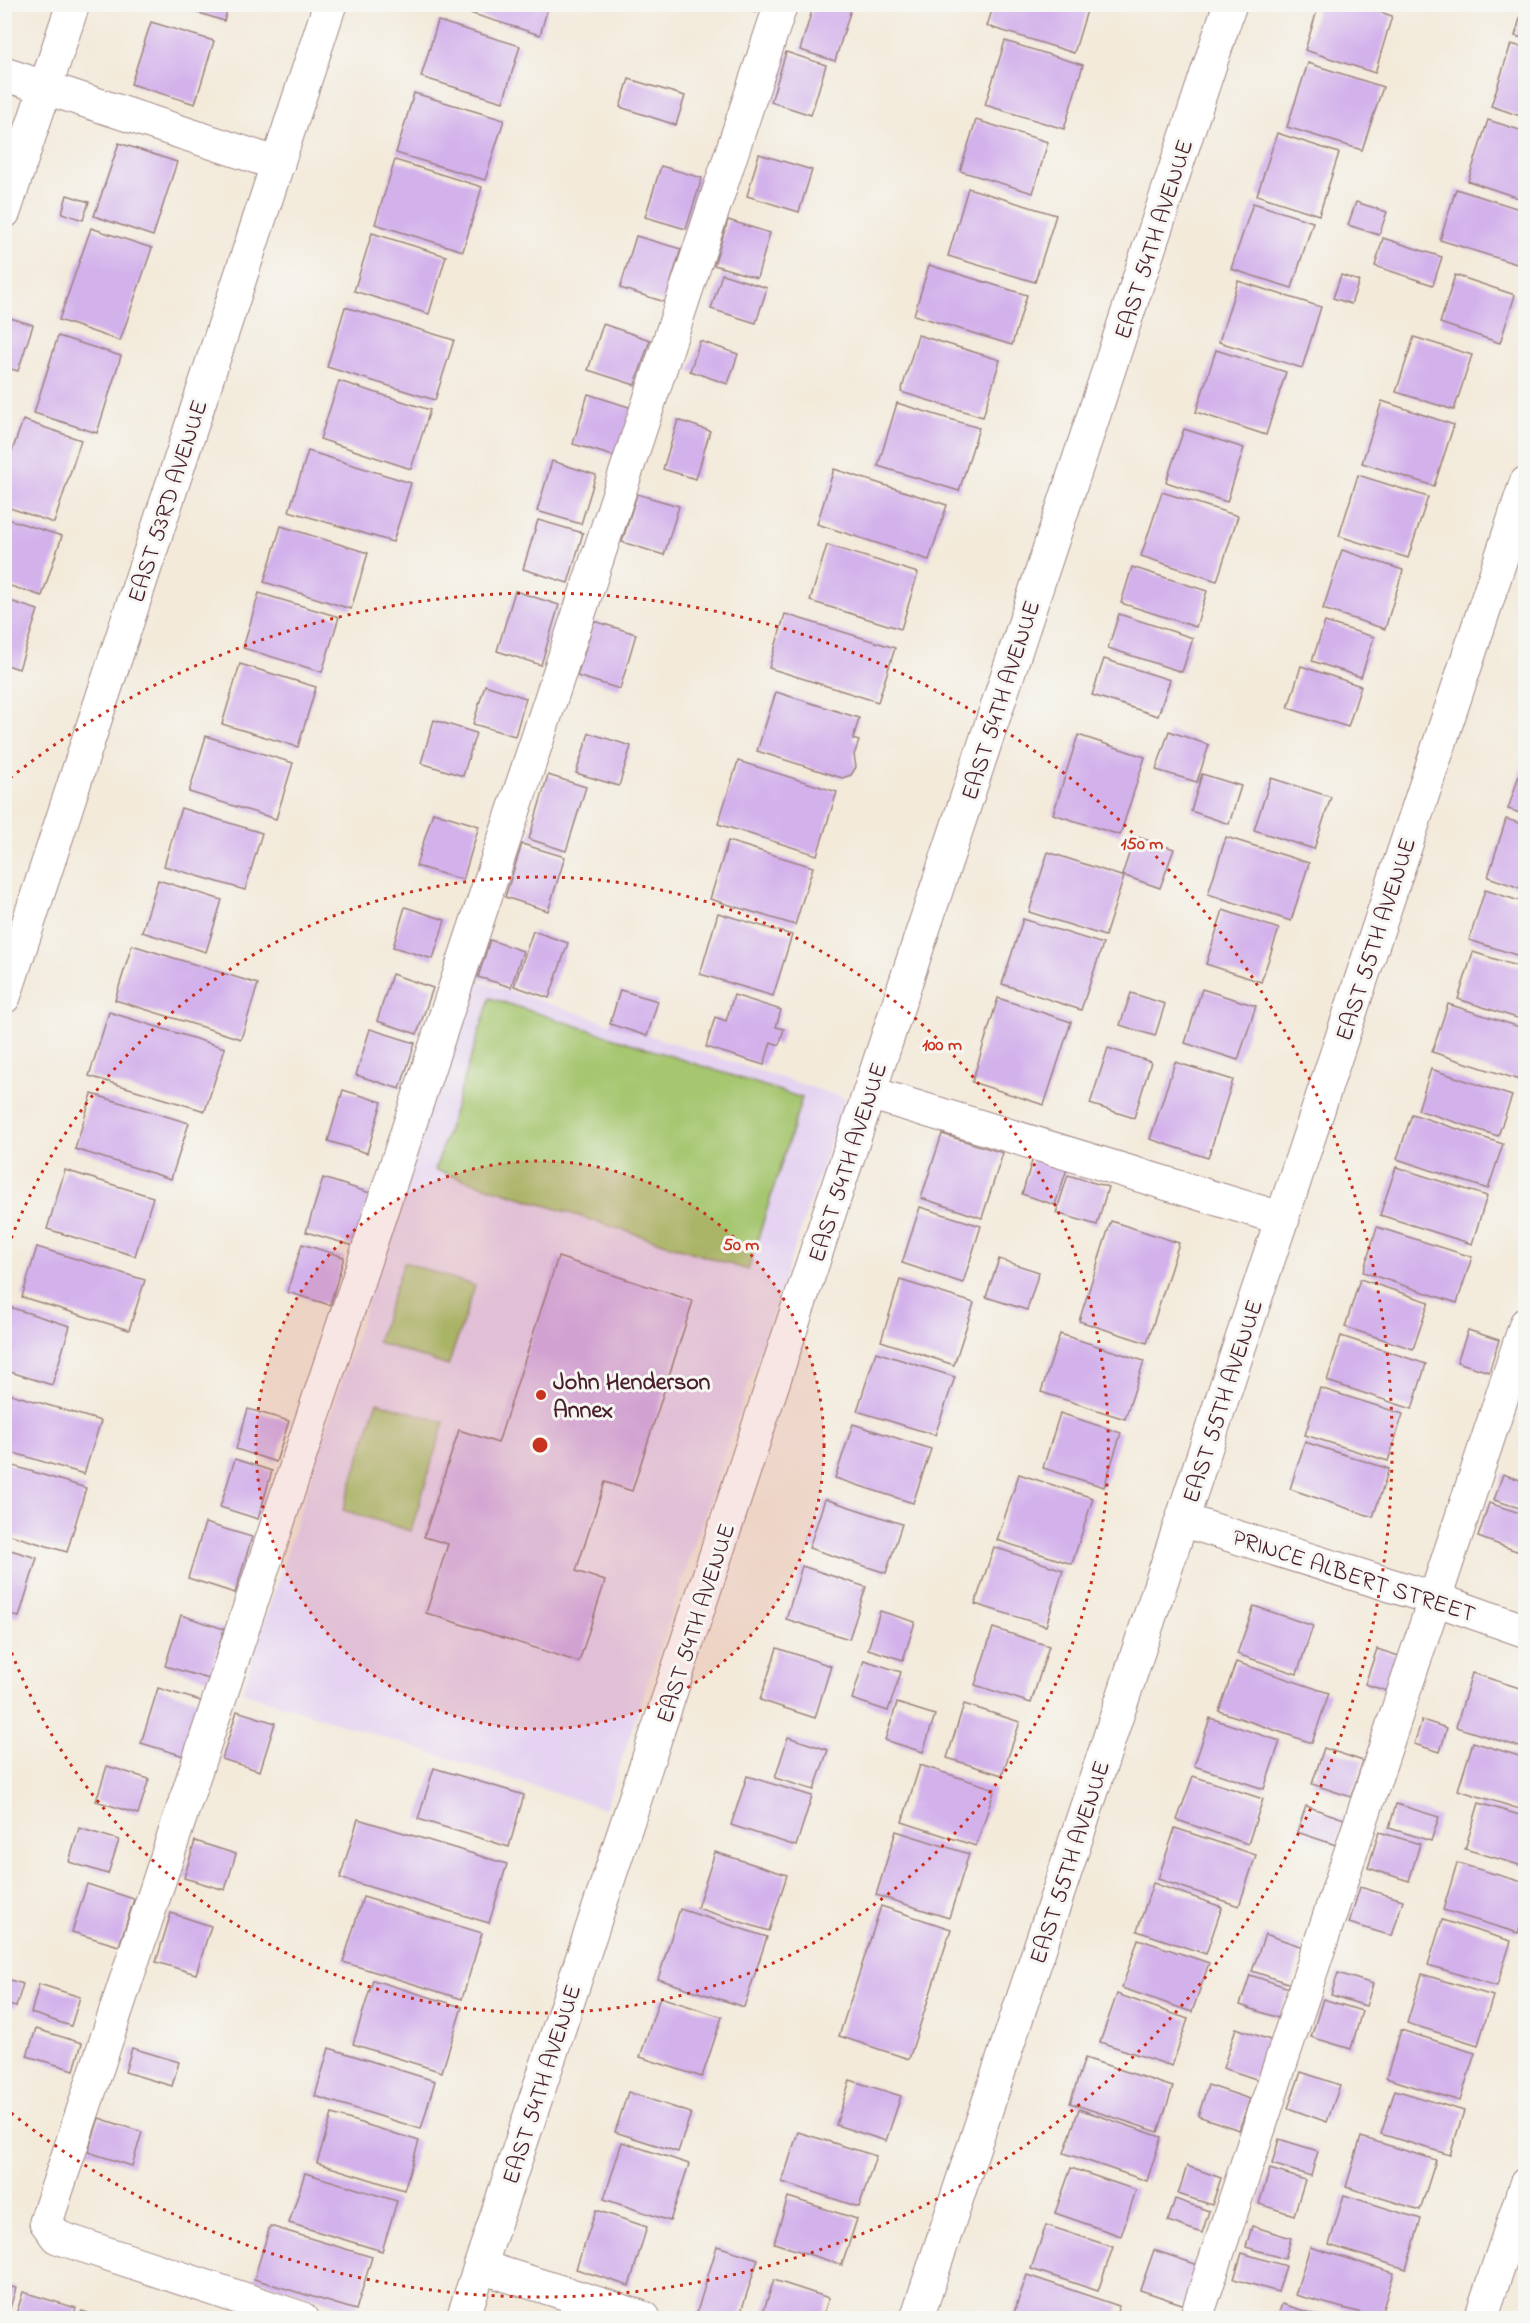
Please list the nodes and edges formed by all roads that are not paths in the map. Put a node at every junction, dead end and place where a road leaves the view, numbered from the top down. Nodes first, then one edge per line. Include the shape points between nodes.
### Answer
1 (74, 4) edge
2 (330, 4) edge
3 (781, 4) edge
4 (1230, 4) edge
5 (4, 74) edge
6 (46, 88) junction
7 (278, 164) junction
8 (4, 212) edge
9 (1526, 483) edge
10 (4, 997) edge
11 (870, 1093) junction
12 (1283, 1220) junction
13 (1526, 1324) edge
14 (1182, 1520) junction
15 (1435, 1599) junction
16 (1526, 1631) edge
17 (1526, 2184) edge
18 (481, 2267) junction
19 (301, 2319) edge
20 (463, 2319) edge
21 (644, 2319) edge
22 (917, 2319) edge
23 (1196, 2319) edge
24 (1481, 2319) edge

1 - 6 street
2 - 7 street, EAST 53RD AVENUE
3 - 19 street via 45,2222 57,2237
4 - 11 street, EAST 54TH AVENUE
5 - 6 street
6 - 7 street
6 - 8 street
7 - 10 street, EAST 53RD AVENUE
9 - 12 street, EAST 55TH AVENUE
11 - 12 street
11 - 18 street, EAST 54TH AVENUE
12 - 14 street, EAST 55TH AVENUE
13 - 15 street
14 - 15 street, PRINCE ALBERT STREET
14 - 22 street, EAST 55TH AVENUE
15 - 16 street, PRINCE ALBERT STREET
15 - 23 street
17 - 24 street
18 - 20 street, EAST 54TH AVENUE
18 - 21 street

